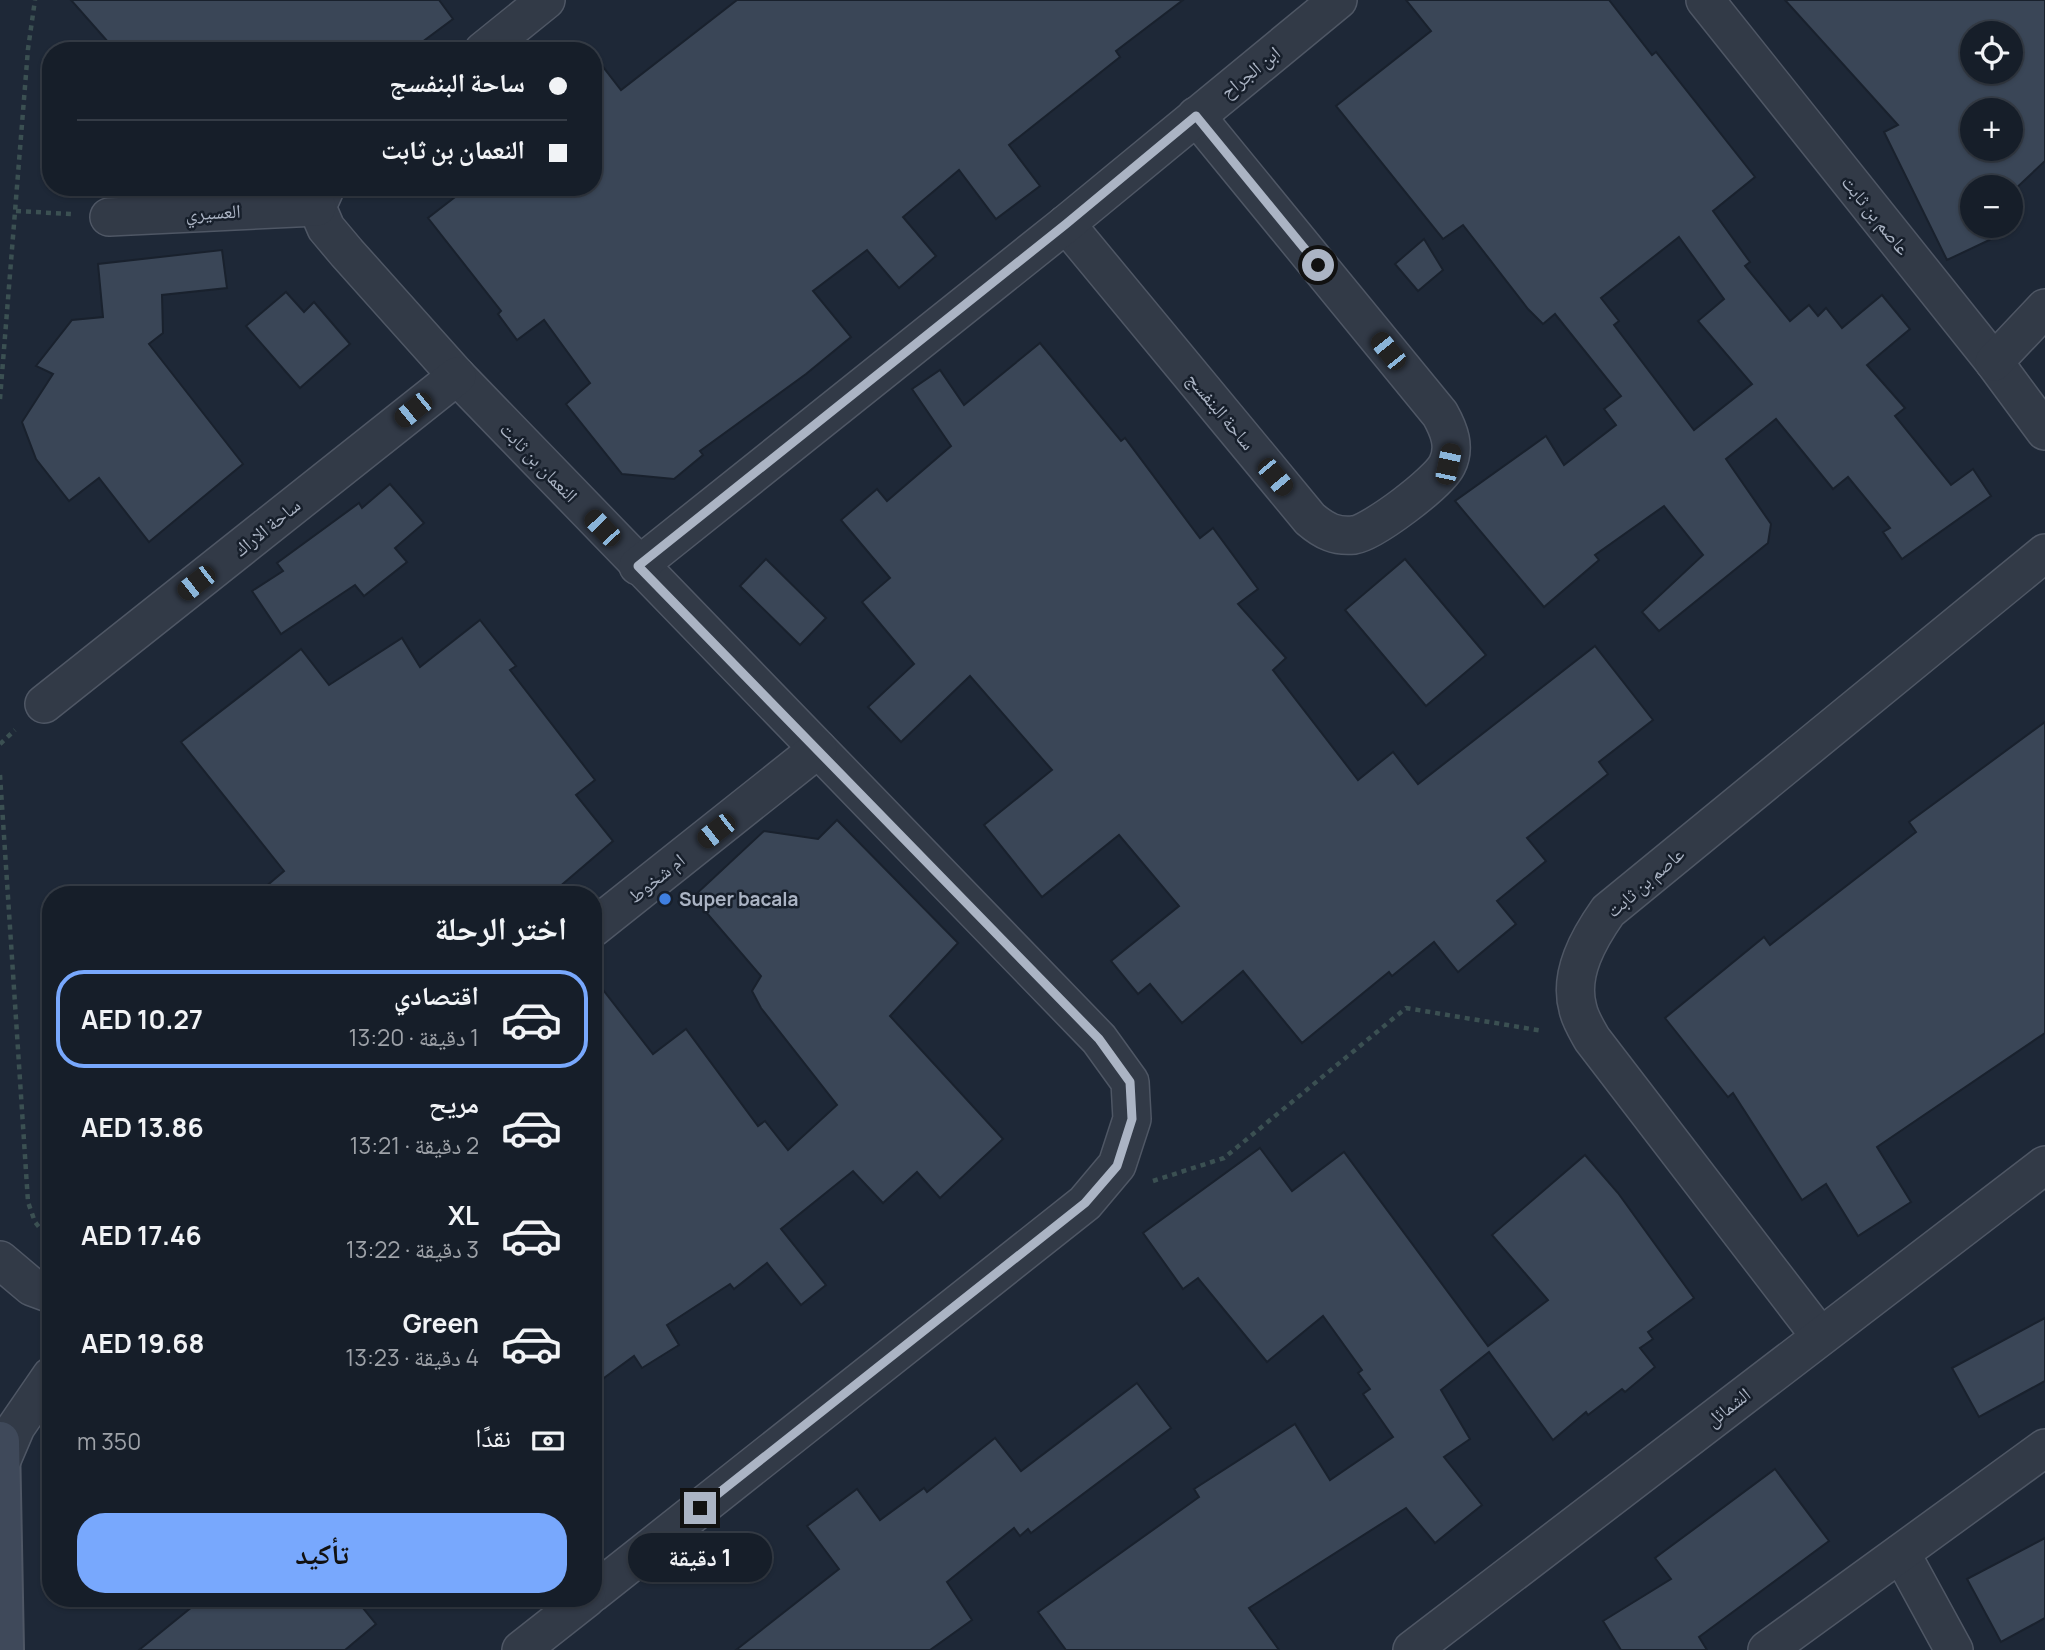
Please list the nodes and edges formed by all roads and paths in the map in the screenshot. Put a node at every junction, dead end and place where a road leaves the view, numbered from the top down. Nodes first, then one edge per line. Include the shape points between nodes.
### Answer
1 (35, 0) edge
2 (546, 0) edge
3 (1338, 0) edge
4 (1705, 0) edge
5 (494, 42) edge
6 (1196, 116) junction
7 (322, 197) edge
8 (16, 211) junction
9 (109, 217) joint
10 (1066, 224) junction
11 (2045, 307) edge
12 (1994, 362) junction
13 (457, 376) junction
14 (0, 399) edge
15 (2045, 431) edge
16 (2045, 553) edge
17 (638, 566) junction
18 (44, 704) dead end
19 (818, 749) junction
20 (0, 775) edge
21 (602, 921) edge
22 (1592, 1039) junction
23 (2045, 1166) edge
24 (1148, 1183) dead end
25 (42, 1231) edge
26 (0, 1260) edge
27 (42, 1291) edge
28 (1820, 1336) junction
29 (42, 1389) edge
30 (2045, 1448) edge
31 (1, 1452) edge
32 (1900, 1553) junction
33 (602, 1586) edge
34 (576, 1607) edge
35 (4, 1650) edge
36 (521, 1650) edge
37 (1412, 1650) edge
38 (1768, 1650) edge
39 (1954, 1650) edge

1 - 8 path
2 - 5 street
3 - 6 street, ابن الجراح
4 - 12 street, عاصم بن ثابت
6 - 10 street, ابن الجراح
6 - 10 street, ساحة البنفسج via 1440,414 1451,447 1448,464 1438,479 1357,535 1323,530
7 - 9 street, العسيري
7 - 13 street, النعمان بن ثابت via 326,228
8 - 9 path
8 - 14 path
10 - 17 street, ابن الجراح
11 - 12 street
12 - 15 street, عاصم بن ثابت
13 - 17 street, النعمان بن ثابت
13 - 18 street, ساحة الاراك
16 - 22 street, عاصم بن ثابت via 1608,911 1577,969 1577,1008
17 - 19 street, النعمان بن ثابت
19 - 21 street, ام شخوط
19 - 33 street, النعمان بن ثابت via 1099,1039 1130,1082 1132,1119 1117,1166 1085,1203
20 - 25 path via 28,1202
22 - 24 path via 1405,1008 1224,1158
22 - 28 street, عاصم بن ثابت
23 - 28 street, الشمائل
26 - 27 street
28 - 37 street, الشمائل
29 - 31 street
30 - 32 street
31 - 35 main road
32 - 38 street
32 - 39 street
34 - 36 street

